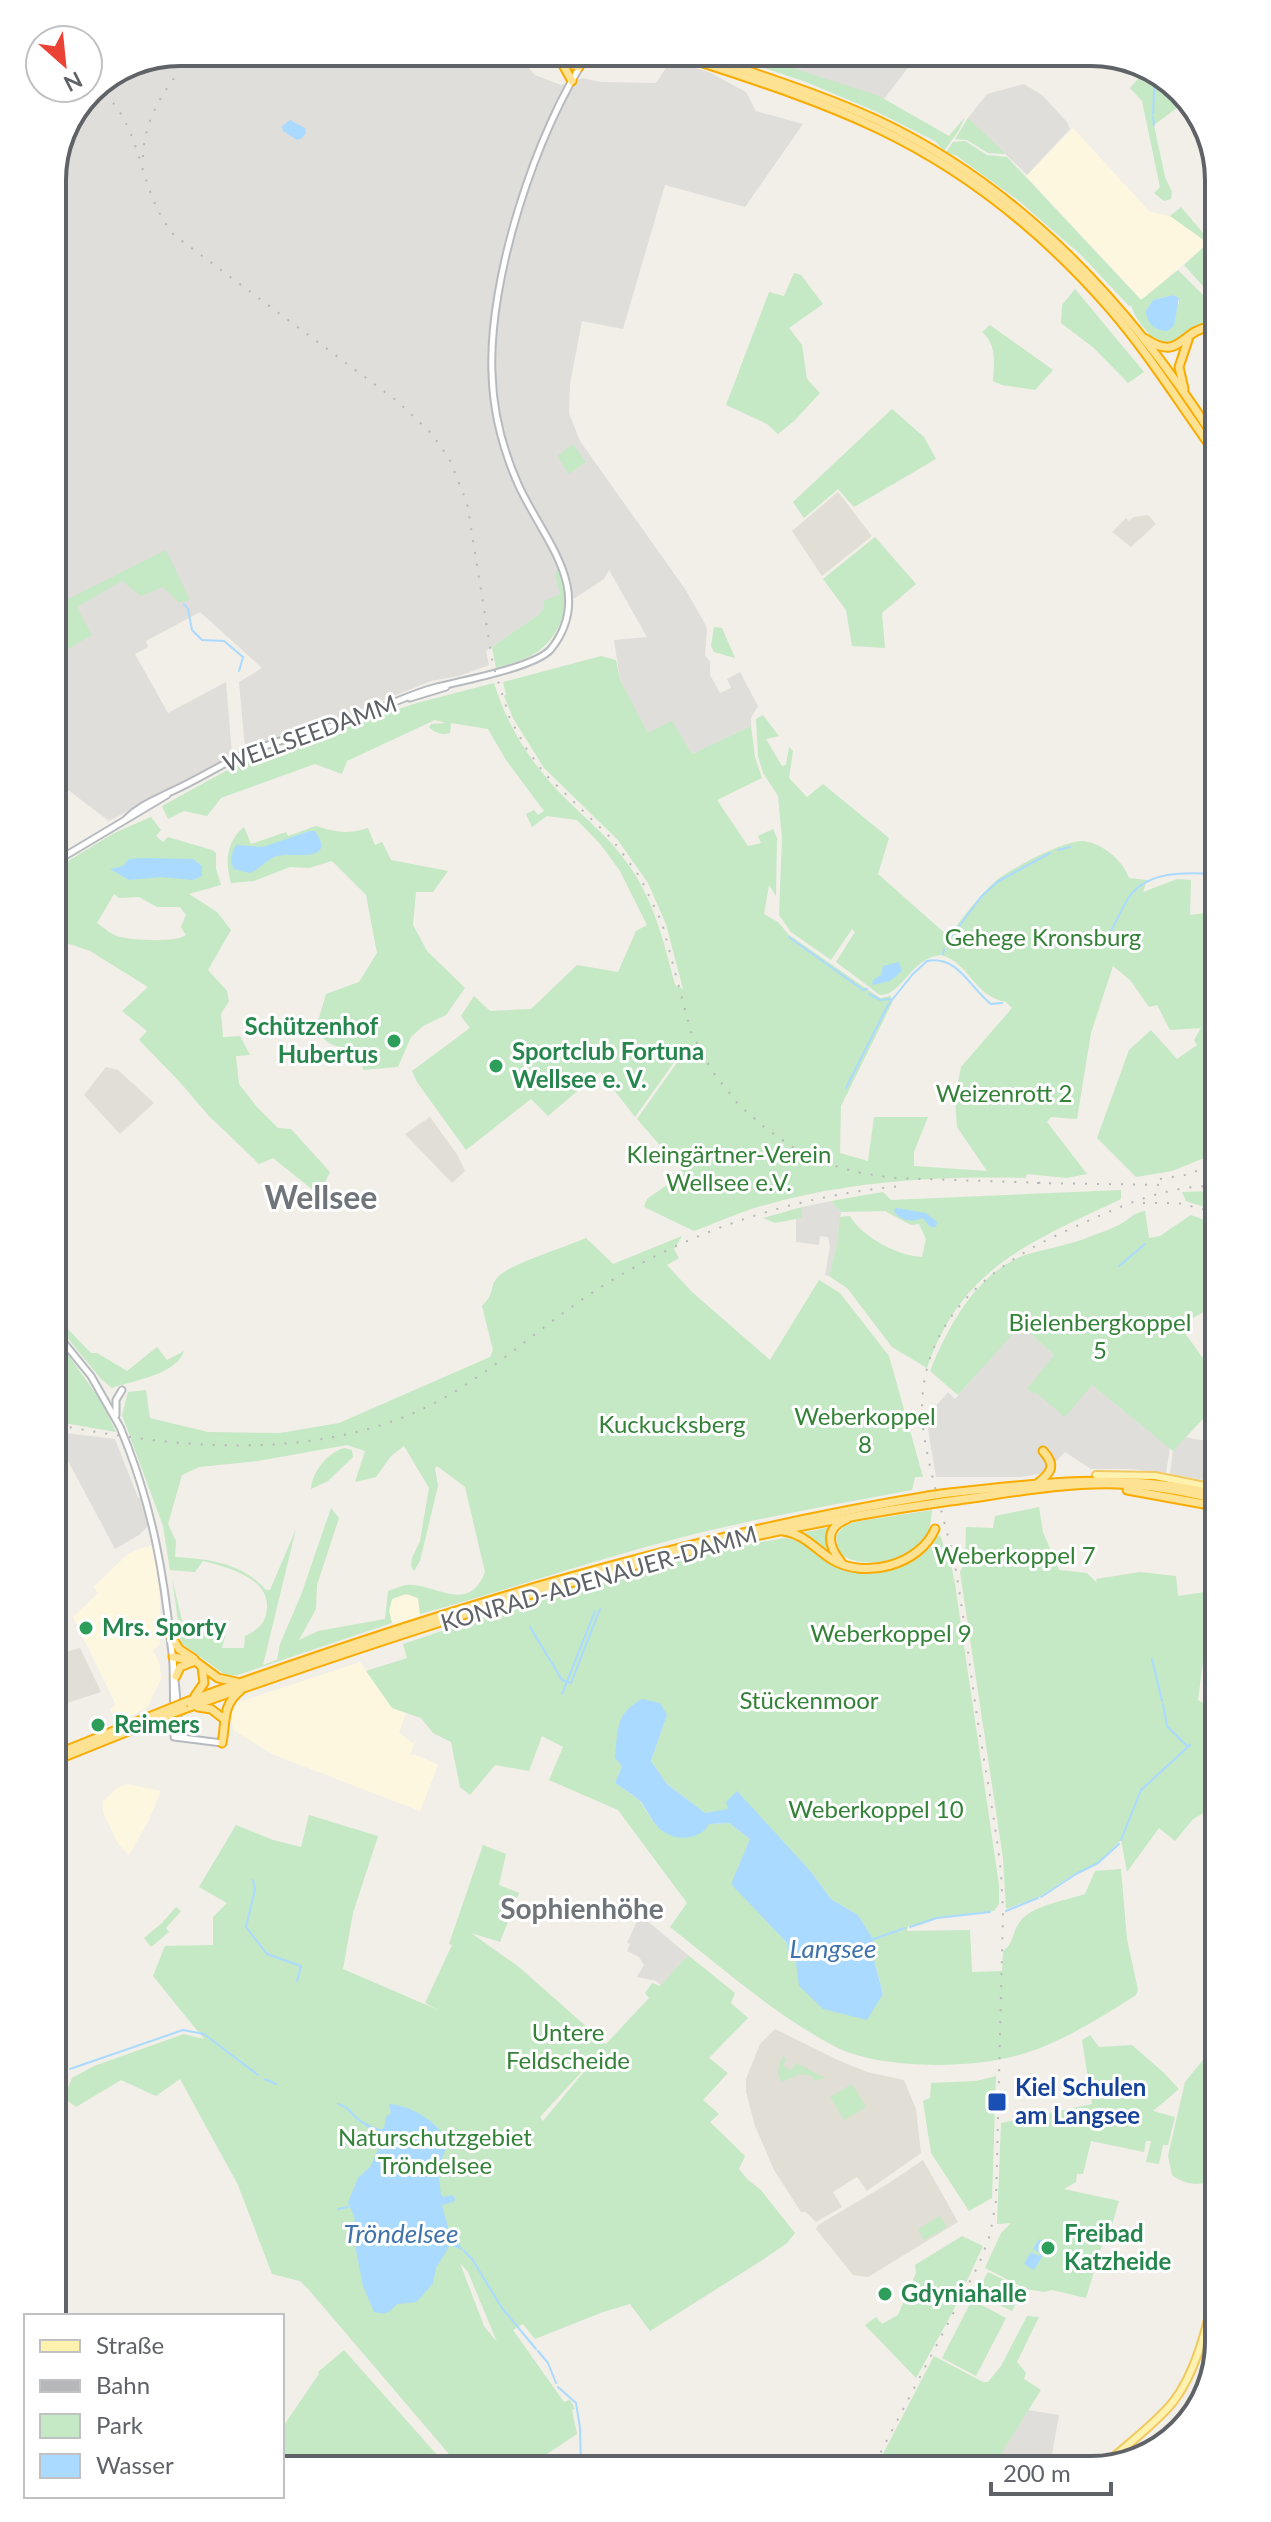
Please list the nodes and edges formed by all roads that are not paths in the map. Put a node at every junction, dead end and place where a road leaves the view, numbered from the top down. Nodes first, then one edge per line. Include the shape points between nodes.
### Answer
1 (564, 66) edge
2 (575, 66) edge
3 (710, 66) edge
4 (732, 66) edge
5 (579, 67) joint
6 (572, 81) junction
7 (1205, 328) edge
8 (1141, 336) junction
9 (1189, 337) junction
10 (1189, 402) junction
11 (1205, 425) edge
12 (1205, 438) edge
13 (66, 855) edge
14 (66, 1345) edge
15 (122, 1390) dead end
16 (116, 1420) junction
17 (1043, 1451) dead end
18 (1096, 1475) joint
19 (1069, 1480) junction
20 (1038, 1483) junction
21 (1205, 1486) edge
22 (1056, 1488) junction
23 (1205, 1494) edge
24 (1205, 1495) edge
25 (942, 1498) junction
26 (929, 1500) junction
27 (1205, 1504) edge
28 (860, 1514) junction
29 (935, 1529) dead end
30 (770, 1531) junction
31 (841, 1563) junction
32 (170, 1634) junction
33 (173, 1657) junction
34 (199, 1664) junction
35 (176, 1676) junction
36 (243, 1685) junction
37 (186, 1706) junction
38 (171, 1711) junction
39 (224, 1719) junction
40 (179, 1725) junction
41 (176, 1737) junction
42 (191, 1739) junction
43 (222, 1743) joint
44 (66, 1750) edge
45 (66, 1756) edge
46 (1205, 2330) edge
47 (1119, 2452) edge

1 - 6 highway
2 - 5 highway
3 - 12 highway via 860,121 990,196 1053,249 1113,312
4 - 8 highway via 850,108 954,164 1057,242
5 - 6 main road, WELLSEEDAMM
6 - 13 main road, WELLSEEDAMM via 518,211 492,346 494,392 508,458 568,582 569,612 563,628 538,656 516,666 423,691 249,752
7 - 9 highway
8 - 9 highway via 1164,348
8 - 10 highway
9 - 10 highway via 1179,370
10 - 11 highway
14 - 16 main road
15 - 16 main road
16 - 32 main road, bridge via 157,1543
17 - 20 highway via 1052,1468
18 - 19 highway
18 - 21 main road via 1155,1476
19 - 20 highway, KONRAD-ADENAUER-DAMM
19 - 23 highway, KONRAD-ADENAUER-DAMM via 1156,1482
20 - 25 highway, KONRAD-ADENAUER-DAMM
22 - 24 highway, KONRAD-ADENAUER-DAMM via 1116,1484
22 - 25 highway, KONRAD-ADENAUER-DAMM
22 - 27 highway via 1129,1490
25 - 26 highway, KONRAD-ADENAUER-DAMM, bridge
26 - 28 highway, KONRAD-ADENAUER-DAMM
26 - 36 highway, KONRAD-ADENAUER-DAMM via 771,1525 640,1556
28 - 30 highway, KONRAD-ADENAUER-DAMM
28 - 31 highway via 840,1522 831,1534 831,1549
29 - 31 highway via 922,1549 899,1562 868,1567
30 - 31 highway via 796,1534
30 - 36 highway, KONRAD-ADENAUER-DAMM via 601,1574
32 - 33 main road
32 - 34 highway
33 - 34 highway
33 - 35 main road
33 - 41 main road
34 - 35 highway via 180,1667
34 - 36 highway via 221,1680
34 - 37 highway via 205,1677 202,1689
35 - 40 main road
36 - 37 highway, KONRAD-ADENAUER-DAMM
36 - 39 highway via 229,1701
37 - 38 highway, KONRAD-ADENAUER-DAMM, bridge
37 - 39 highway via 211,1709
38 - 44 highway
38 - 45 highway
39 - 43 highway
40 - 41 main road
40 - 42 main road
41 - 42 main road
42 - 43 main road
46 - 47 main road via 1178,2394

